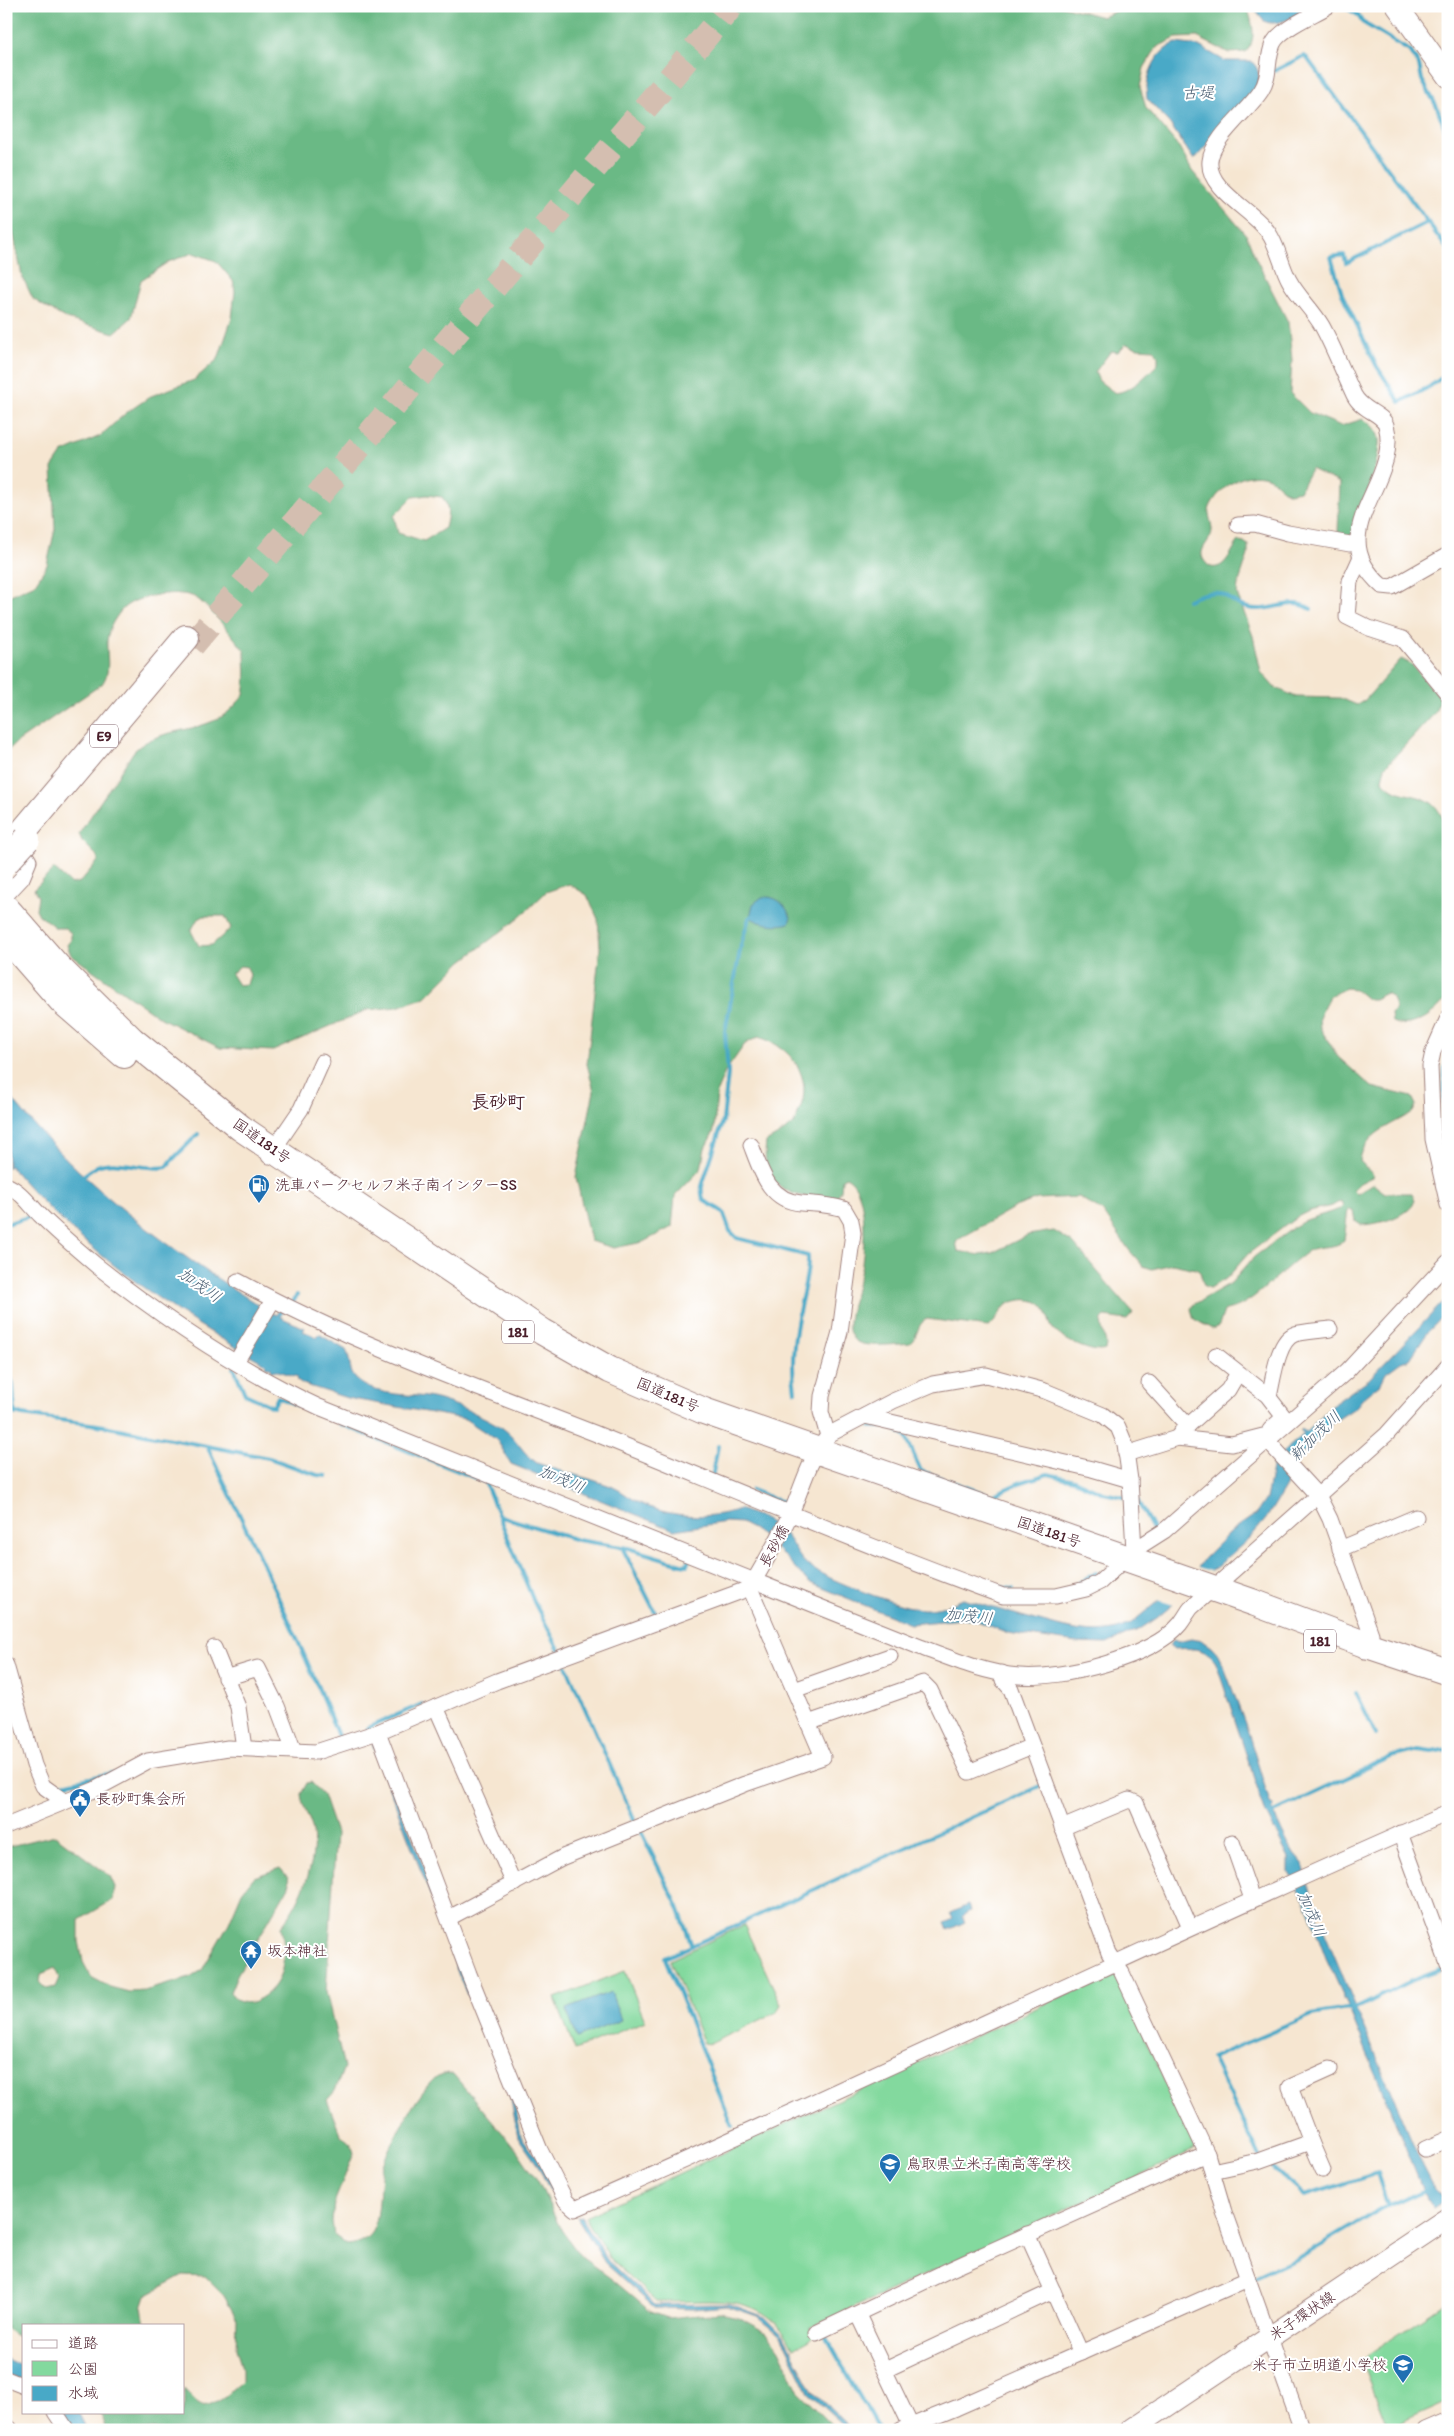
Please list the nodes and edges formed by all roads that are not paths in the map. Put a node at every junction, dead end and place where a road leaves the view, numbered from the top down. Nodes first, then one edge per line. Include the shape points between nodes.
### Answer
1 (1328, 6) edge
2 (1397, 6) edge
3 (1448, 77) edge
4 (1238, 525) dead end
5 (1356, 542) junction
6 (1448, 555) edge
7 (1360, 559) junction
8 (189, 642) tunnel mouth
9 (1448, 694) edge
10 (15, 840) edge
11 (6, 862) edge
12 (6, 895) edge
13 (6, 908) edge
14 (6, 937) edge
15 (1448, 1018) edge
16 (322, 1062) dead end
17 (751, 1145) dead end
18 (270, 1154) junction
19 (6, 1185) edge
20 (1448, 1205) edge
21 (1448, 1262) edge
22 (238, 1281) dead end
23 (270, 1305) junction
24 (1330, 1329) dead end
25 (1216, 1355) dead end
26 (237, 1359) junction
27 (1448, 1366) edge
28 (1238, 1373) junction
29 (1150, 1382) dead end
30 (1269, 1397) junction
31 (865, 1416) junction
32 (1188, 1426) junction
33 (1177, 1438) junction
34 (1268, 1441) junction
35 (819, 1450) junction
36 (1126, 1454) junction
37 (1130, 1480) junction
38 (1317, 1495) junction
39 (789, 1516) junction
40 (1416, 1517) dead end
41 (1340, 1549) junction
42 (1123, 1560) junction
43 (754, 1581) junction
44 (1202, 1594) junction
45 (214, 1648) dead end
46 (1365, 1651) junction
47 (890, 1656) dead end
48 (6, 1665) edge
49 (1448, 1672) edge
50 (1002, 1673) junction
51 (225, 1678) junction
52 (1448, 1685) edge
53 (794, 1690) junction
54 (436, 1707) junction
55 (808, 1723) junction
56 (378, 1732) junction
57 (1032, 1746) junction
58 (244, 1748) junction
59 (294, 1751) junction
60 (64, 1801) junction
61 (1448, 1812) edge
62 (6, 1826) edge
63 (1062, 1828) junction
64 (1400, 1833) junction
65 (1232, 1842) dead end
66 (514, 1884) junction
67 (1252, 1898) junction
68 (449, 1918) junction
69 (1190, 1927) junction
70 (1115, 1961) junction
71 (1448, 1964) edge
72 (1330, 2069) dead end
73 (1448, 2139) edge
74 (1311, 2142) junction
75 (1425, 2148) dead end
76 (1207, 2154) junction
77 (1323, 2170) dead end
78 (1212, 2171) junction
79 (1448, 2218) edge
80 (1027, 2234) junction
81 (1248, 2279) junction
82 (1053, 2290) junction
83 (858, 2315) junction
84 (816, 2334) dead end
85 (1269, 2338) junction
86 (1081, 2353) junction
87 (885, 2370) junction
88 (6, 2379) edge
89 (22, 2385) edge
90 (56, 2414) edge
91 (1448, 2420) edge
92 (6, 2426) edge
93 (906, 2428) edge
94 (10, 2430) edge
95 (67, 2430) edge
96 (1131, 2430) edge
97 (1302, 2430) edge
98 (1425, 2430) edge

1 - 5 street via 1276,39 1262,91 1211,154 1210,172 1221,188 1268,231 1289,281 1322,327 1359,404 1381,418 1386,426 1384,460
2 - 3 main road
4 - 5 street via 1255,524 1288,533 1350,544
5 - 7 street
6 - 7 street via 1386,588 1371,576
7 - 9 street via 1350,581 1348,618 1403,639
8 - 10 highway, E9
10 - 11 highway, E9, bridge
10 - 12 street via 29,861 22,878
13 - 18 highway, 国道181号 / 181 via 58,967 132,1040
14 - 18 highway, 国道181号 / 181 via 62,1001 126,1057 206,1117
15 - 20 street via 1430,1066 1433,1139
16 - 18 street via 301,1109
17 - 35 street via 762,1174 778,1196 798,1203 825,1204 844,1209 853,1232 840,1332 822,1396
18 - 35 highway, 国道181号 / 181 via 511,1327 575,1368 686,1419
19 - 26 street via 18,1192 95,1264 151,1308 203,1343
21 - 34 street via 1347,1371
22 - 23 street
23 - 26 street
23 - 39 street via 692,1473
24 - 30 street via 1288,1338 1281,1348
25 - 28 street
26 - 43 street via 243,1369 319,1407
27 - 38 street via 1387,1434
28 - 30 street
28 - 32 street via 1228,1390
29 - 32 street
30 - 34 street via 1284,1416
31 - 35 street
31 - 36 street via 933,1384 994,1376 1045,1391 1102,1415 1118,1427
31 - 37 street
32 - 33 street
33 - 34 street via 1232,1444
33 - 36 street
34 - 38 street
34 - 42 street via 1164,1531
35 - 39 street, 長砂橋
35 - 42 highway, 国道181号 / 181
36 - 37 street
37 - 42 street via 1132,1543
38 - 41 street via 1330,1519
38 - 44 street
39 - 42 street via 1003,1596 1070,1593 1100,1582
39 - 43 street, 長砂橋
40 - 41 street
41 - 46 street via 1371,1634
42 - 44 highway, 国道181号 / 181
43 - 50 street via 952,1659
43 - 53 street
43 - 54 street
44 - 46 highway, 国道181号 / 181
44 - 50 street via 1180,1625 1143,1649 1115,1661 1087,1670 1040,1677
45 - 51 street
46 - 49 highway, 国道181号 / 181
46 - 52 highway, 国道181号 / 181
47 - 53 street
48 - 60 street via 34,1765 43,1786
50 - 57 street
51 - 58 street via 238,1707
51 - 59 street via 258,1668
53 - 55 street
54 - 56 street
54 - 66 street
55 - 57 street via 923,1683 930,1690 969,1772
55 - 66 street via 823,1757 745,1784 563,1857
56 - 59 street via 316,1752
56 - 68 street
57 - 63 street
58 - 59 street
58 - 60 street via 148,1762 94,1790
60 - 62 street
61 - 64 street
63 - 69 street via 1129,1800 1136,1802
63 - 70 street
64 - 67 street
64 - 71 street
65 - 67 street
66 - 68 street
67 - 69 street
68 - 70 street via 540,2150 566,2202 575,2209 717,2147
69 - 70 street
70 - 76 street
72 - 74 street via 1290,2087
73 - 75 street
74 - 77 street
74 - 78 street via 1258,2161
76 - 78 street
76 - 80 street
78 - 81 street
79 - 85 main road, 米子環状線
80 - 82 street
80 - 83 street
81 - 85 street
81 - 86 street
82 - 86 street
82 - 87 street
83 - 84 street
83 - 87 street
85 - 96 main road, 米子環状線
85 - 97 street
86 - 93 street
87 - 93 street
88 - 89 street
90 - 95 street
91 - 98 street
92 - 94 street

